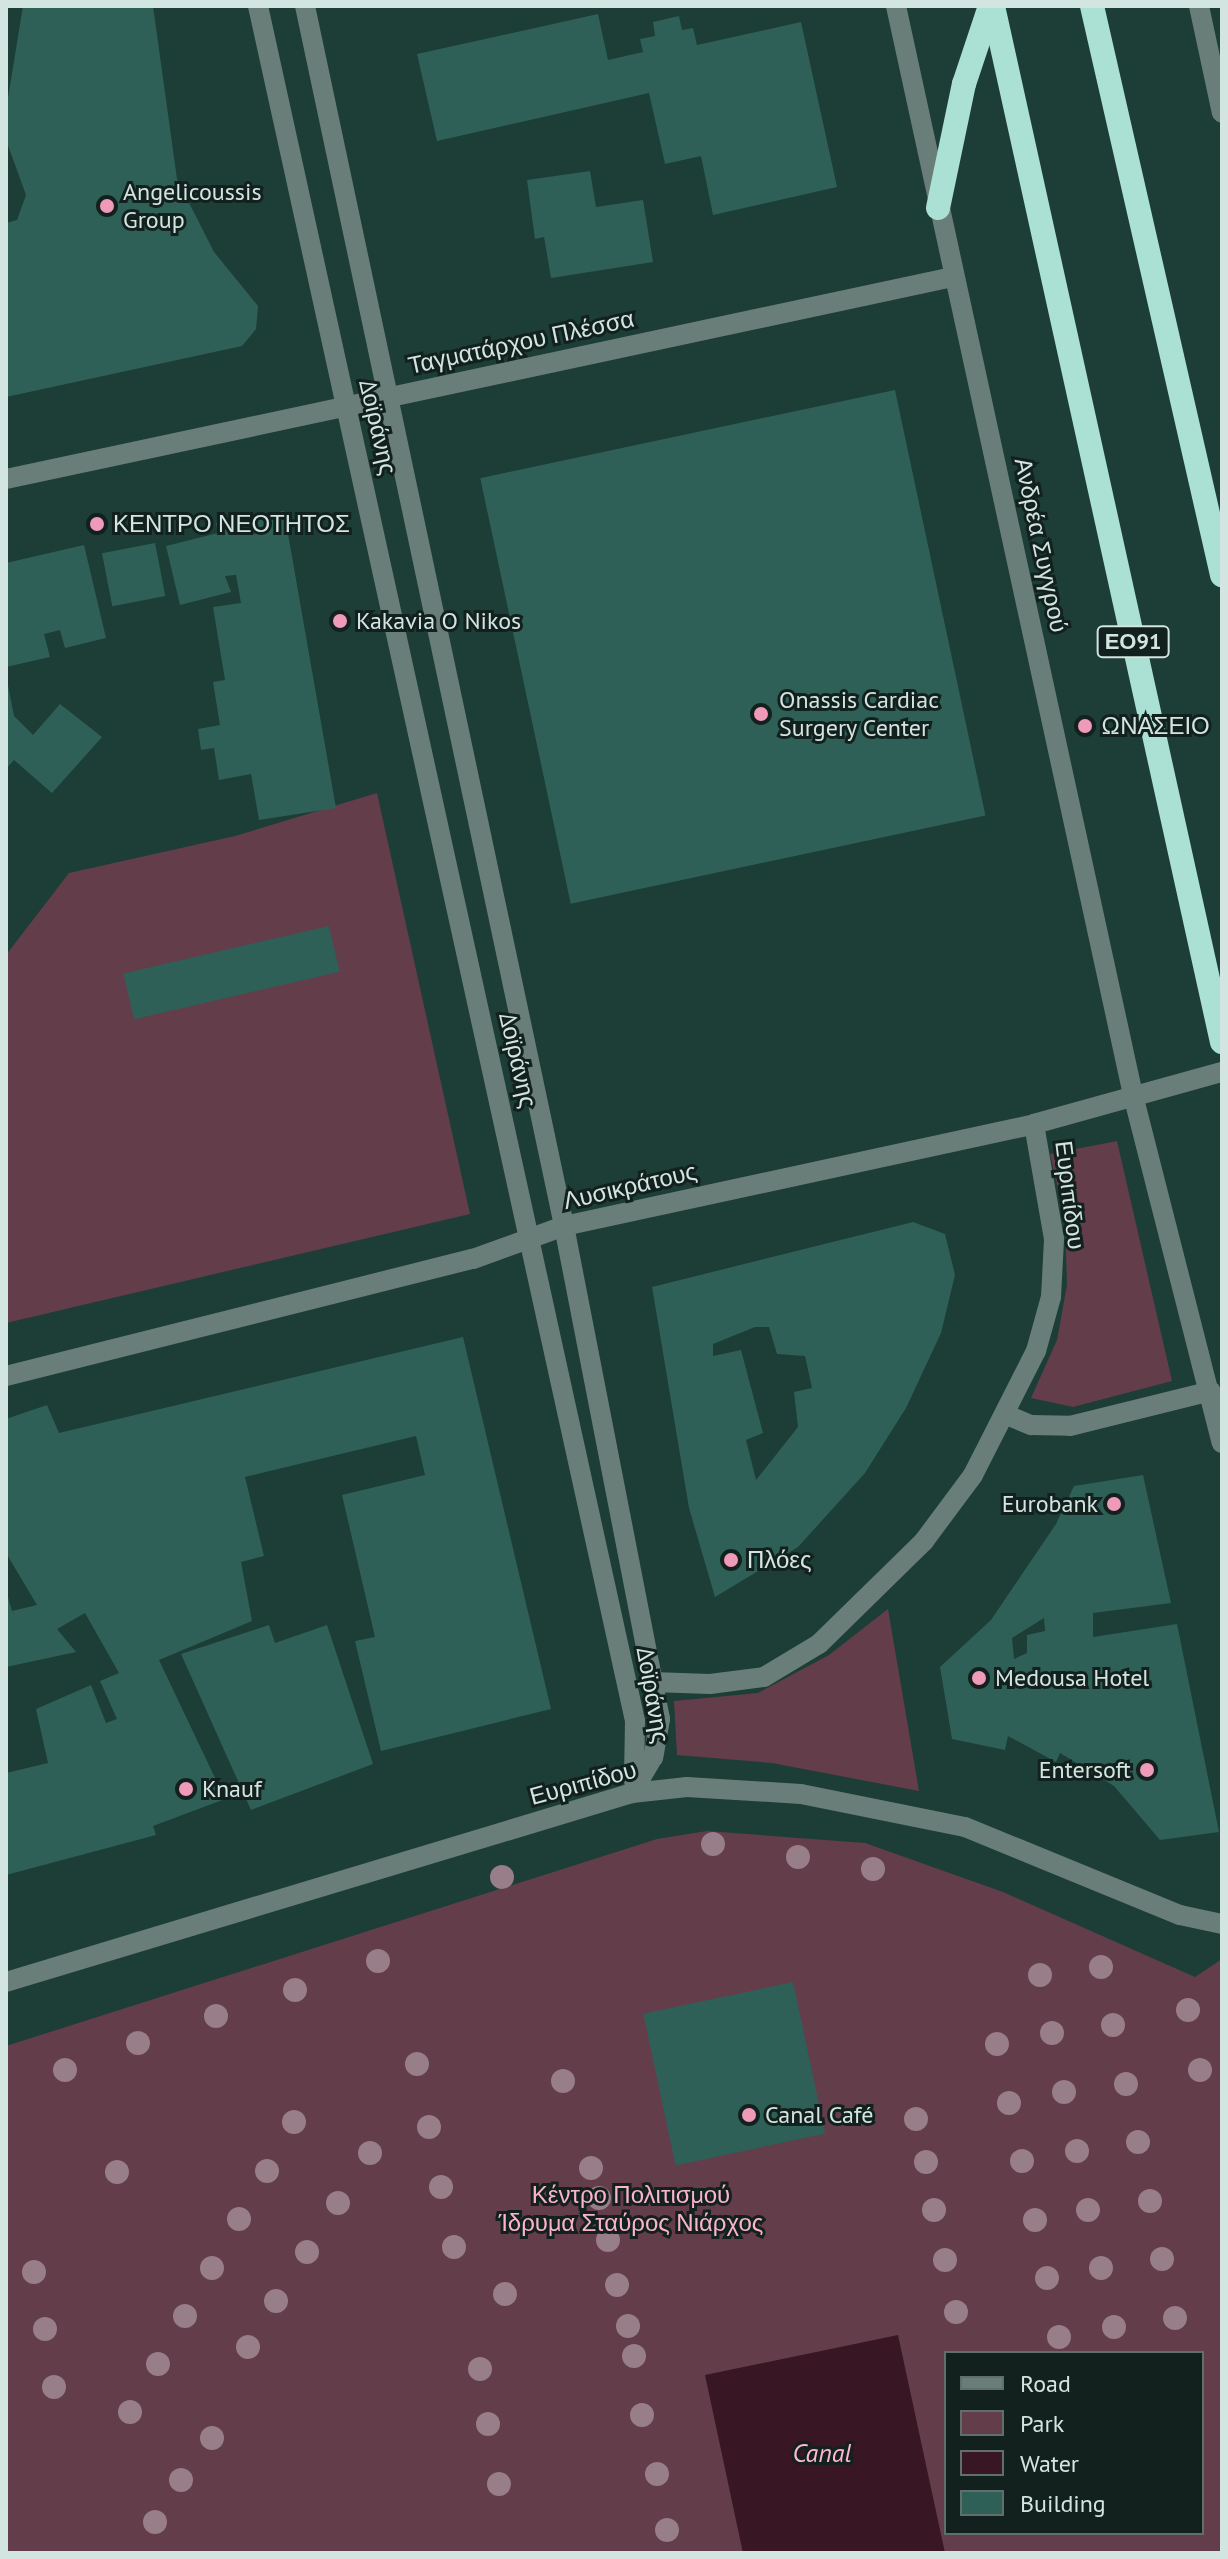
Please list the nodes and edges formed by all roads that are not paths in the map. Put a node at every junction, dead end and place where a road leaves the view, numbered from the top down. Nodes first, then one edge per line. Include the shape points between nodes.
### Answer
1 (258, 6) edge
2 (305, 6) edge
3 (896, 6) edge
4 (991, 6) edge
5 (1092, 6) edge
6 (1199, 6) edge
7 (1222, 113) edge
8 (938, 208) junction
9 (953, 277) junction
10 (388, 397) junction
11 (347, 406) junction
12 (6, 479) edge
13 (1222, 575) edge
14 (1222, 1042) edge
15 (1222, 1072) edge
16 (1133, 1095) junction
17 (1034, 1124) junction
18 (564, 1226) junction
19 (532, 1241) junction
20 (6, 1376) edge
21 (1211, 1391) junction
22 (1007, 1415) junction
23 (1222, 1443) edge
24 (652, 1682) junction
25 (632, 1793) junction
26 (1222, 1924) edge
27 (6, 1982) edge

1 - 11 street, Δοϊράνης
2 - 10 street, Δοϊράνης
3 - 8 street, Ανδρέα Συγγρού
4 - 8 highway via 964,84
4 - 14 highway, ΕΟ91
5 - 13 highway
6 - 7 street
8 - 9 street, Ανδρέα Συγγρού
9 - 10 street, Ταγματάρχου Πλέσσα
9 - 16 street, Ανδρέα Συγγρού
10 - 11 street, Ταγματάρχου Πλέσσα
10 - 18 street, Δοϊράνης
11 - 12 street, Ταγματάρχου Πλέσσα
11 - 19 street, Δοϊράνης
15 - 16 street, Λυσικράτους
16 - 17 street, Λυσικράτους
16 - 21 street, Ανδρέα Συγγρού
17 - 18 street, Λυσικράτους
17 - 22 street, Ευριπίδου via 1054,1239 1051,1297
18 - 19 street, Λυσικράτους
18 - 24 street, Δοϊράνης
19 - 20 street, Λυσικράτους
19 - 25 street, Δοϊράνης via 635,1721
21 - 22 street via 1070,1426 1031,1425
21 - 23 street, Ανδρέα Συγγρού
22 - 24 street, Ευριπίδου via 924,1541 819,1644 764,1677 710,1684
24 - 25 street, Δοϊράνης via 660,1719 653,1757
25 - 26 street, Ευριπίδου via 746,1787 940,1821 1180,1915
25 - 27 street, Ευριπίδου

